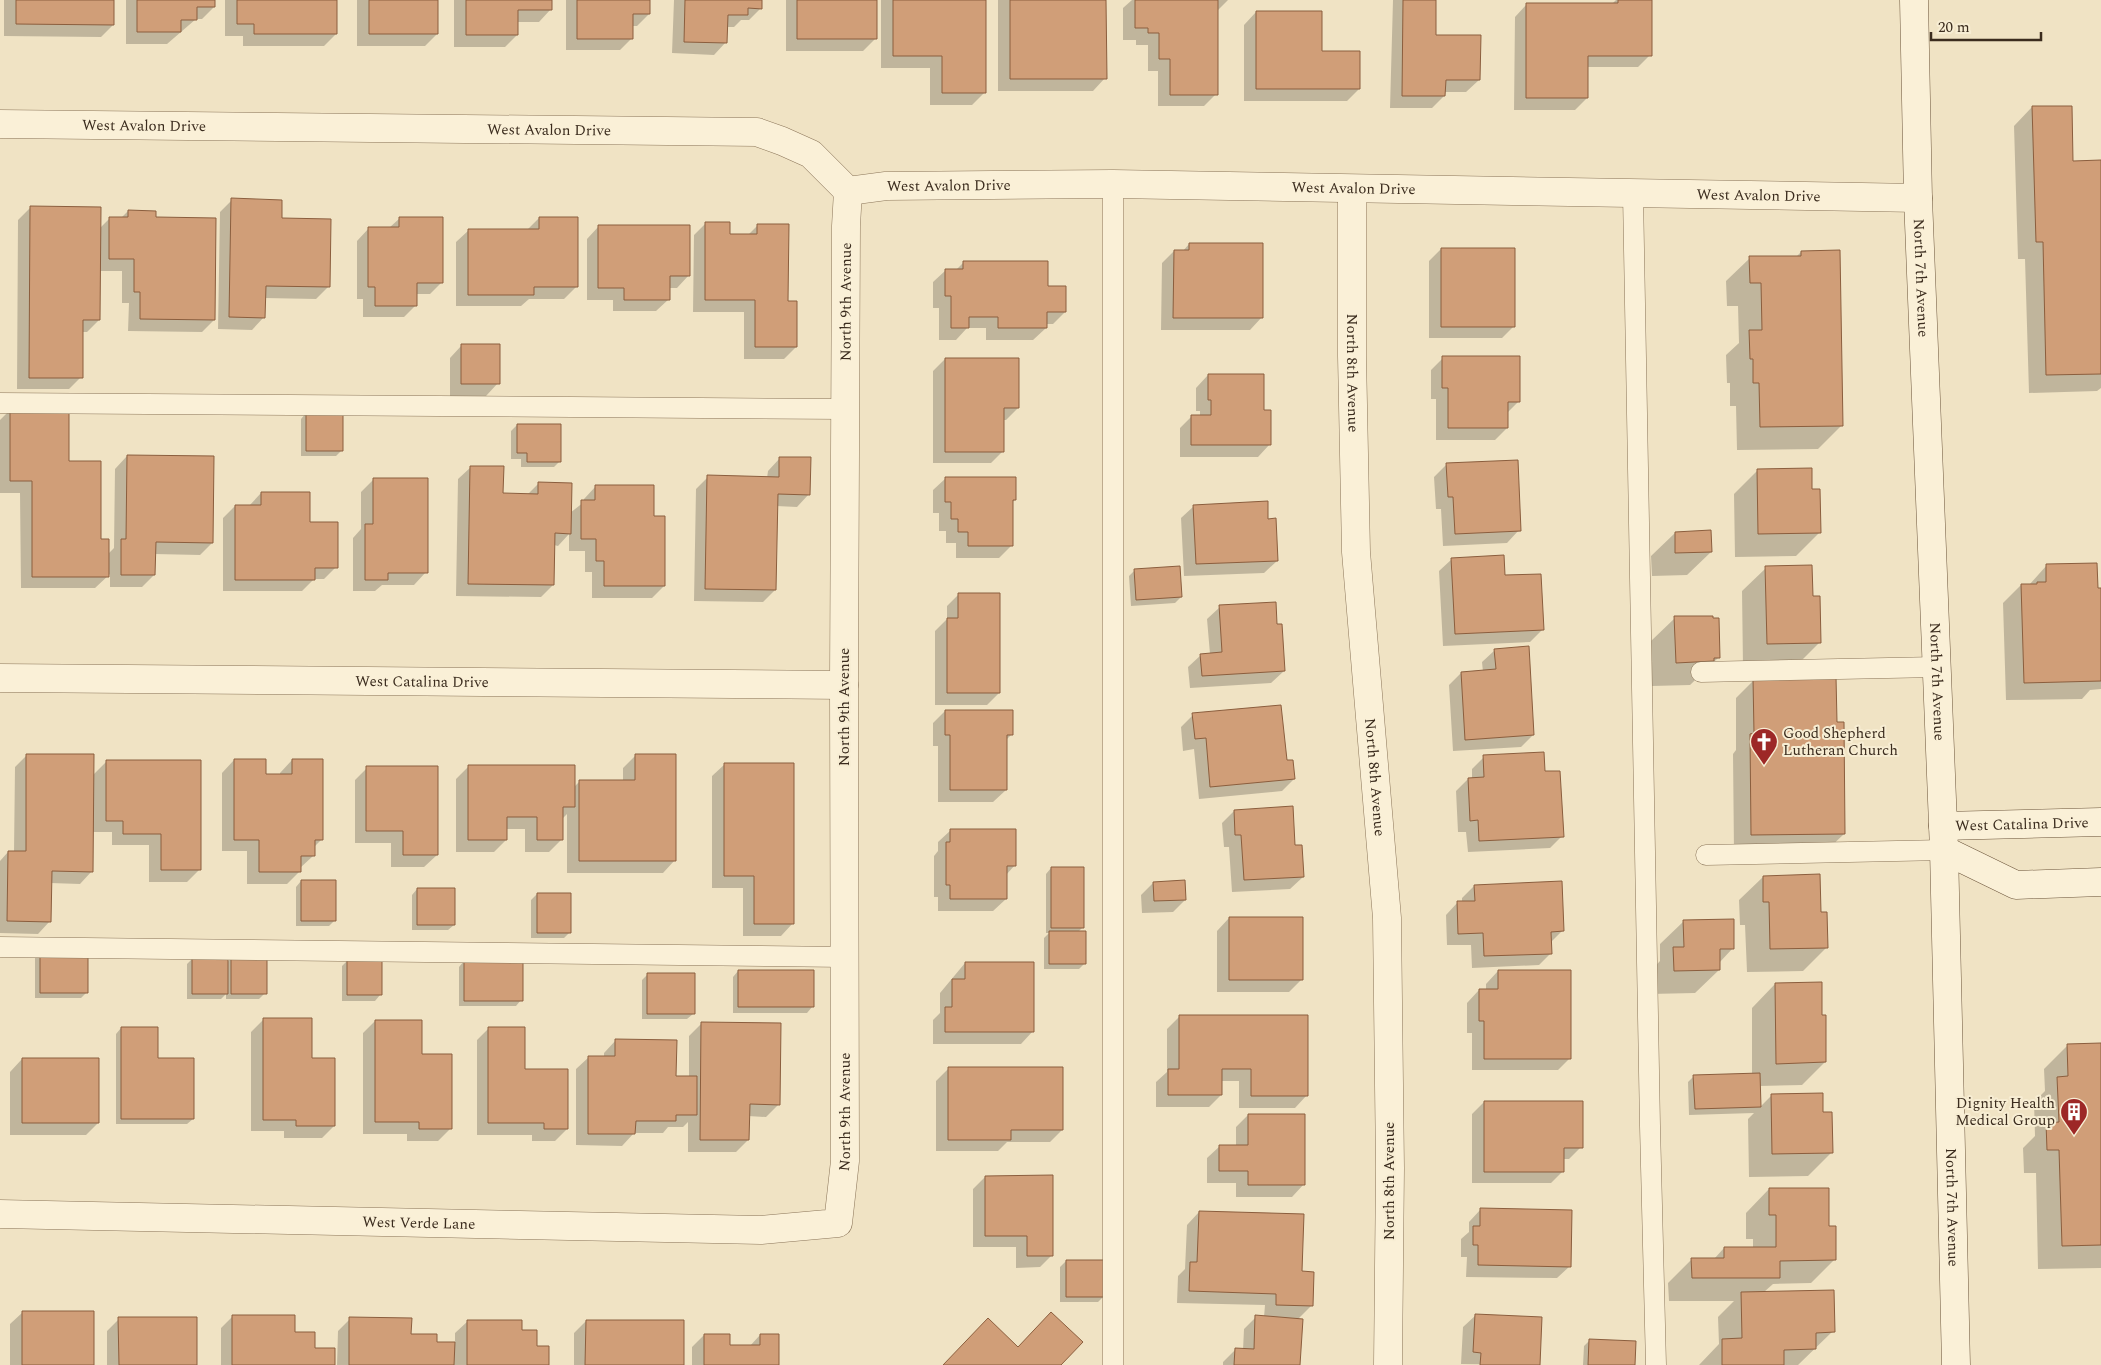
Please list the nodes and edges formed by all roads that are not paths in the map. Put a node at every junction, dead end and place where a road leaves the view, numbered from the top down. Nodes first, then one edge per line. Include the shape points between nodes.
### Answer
1 (1914, 0) edge
2 (0, 124) edge
3 (1113, 184) junction
4 (1352, 189) junction
5 (848, 191) junction
6 (1633, 194) junction
7 (1918, 198) junction
8 (0, 403) edge
9 (845, 410) junction
10 (1937, 667) junction
11 (1701, 672) dead end
12 (0, 678) edge
13 (844, 685) junction
14 (2101, 822) edge
15 (1944, 838) junction
16 (1706, 856) dead end
17 (2101, 882) edge
18 (0, 947) edge
19 (844, 957) junction
20 (0, 1214) edge
21 (838, 1223) joint
22 (1113, 1365) edge
23 (1388, 1365) edge
24 (1656, 1365) edge
25 (1956, 1365) edge

1 - 7 street, North 7th Avenue
2 - 5 street, West Avalon Drive via 757,132 810,154
3 - 4 street, West Avalon Drive
3 - 5 street, West Avalon Drive via 886,186
3 - 22 lane
4 - 6 street, West Avalon Drive
4 - 23 street, North 8th Avenue via 1356,552 1387,918
5 - 9 street, North 9th Avenue
6 - 7 street, West Avalon Drive
6 - 24 lane
7 - 10 street, North 7th Avenue
8 - 9 lane
9 - 13 street, North 9th Avenue
10 - 11 lane
10 - 15 street, North 7th Avenue
12 - 13 street, West Catalina Drive
13 - 19 street, North 9th Avenue
14 - 15 street, West Catalina Drive
15 - 16 lane
15 - 17 street, West Catalina Drive via 2016,885
15 - 25 street, North 7th Avenue
18 - 19 lane
19 - 21 street, North 9th Avenue via 845,1160
20 - 21 street, West Verde Lane via 762,1230

